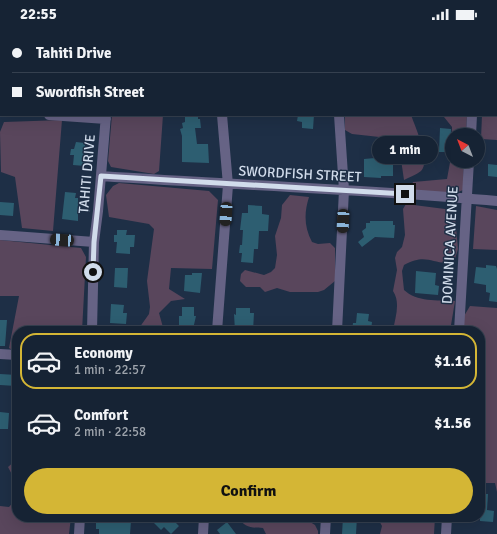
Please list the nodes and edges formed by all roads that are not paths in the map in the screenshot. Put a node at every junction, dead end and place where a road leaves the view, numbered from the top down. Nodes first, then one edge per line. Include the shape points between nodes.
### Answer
1 (78, 116) edge
2 (222, 116) edge
3 (339, 116) edge
4 (472, 116) edge
5 (106, 117) edge
6 (471, 128) edge
7 (468, 168) edge
8 (101, 176) junction
9 (228, 184) junction
10 (344, 190) junction
11 (466, 199) junction
12 (497, 201) edge
13 (0, 235) edge
14 (94, 242) junction
15 (92, 326) edge
16 (217, 326) edge
17 (336, 326) edge
18 (459, 326) edge
19 (0, 354) edge
20 (12, 355) edge
21 (80, 522) edge
22 (204, 522) edge
23 (326, 522) edge
24 (447, 522) edge
25 (79, 534) edge
26 (203, 534) edge
27 (325, 534) edge
28 (446, 534) edge

1 - 5 street
2 - 9 street
3 - 10 street
4 - 6 street
5 - 8 street, TAHITI DRIVE
7 - 11 street, DOMINICA AVENUE
8 - 9 street, SWORDFISH STREET
8 - 14 street, TAHITI DRIVE
9 - 10 street, SWORDFISH STREET
9 - 16 street
10 - 11 street, SWORDFISH STREET
10 - 17 street
11 - 12 street, SWORDFISH STREET
11 - 18 street, DOMINICA AVENUE
13 - 14 street
14 - 15 street, TAHITI DRIVE
19 - 20 street
21 - 25 street
22 - 26 street
23 - 27 street
24 - 28 street

